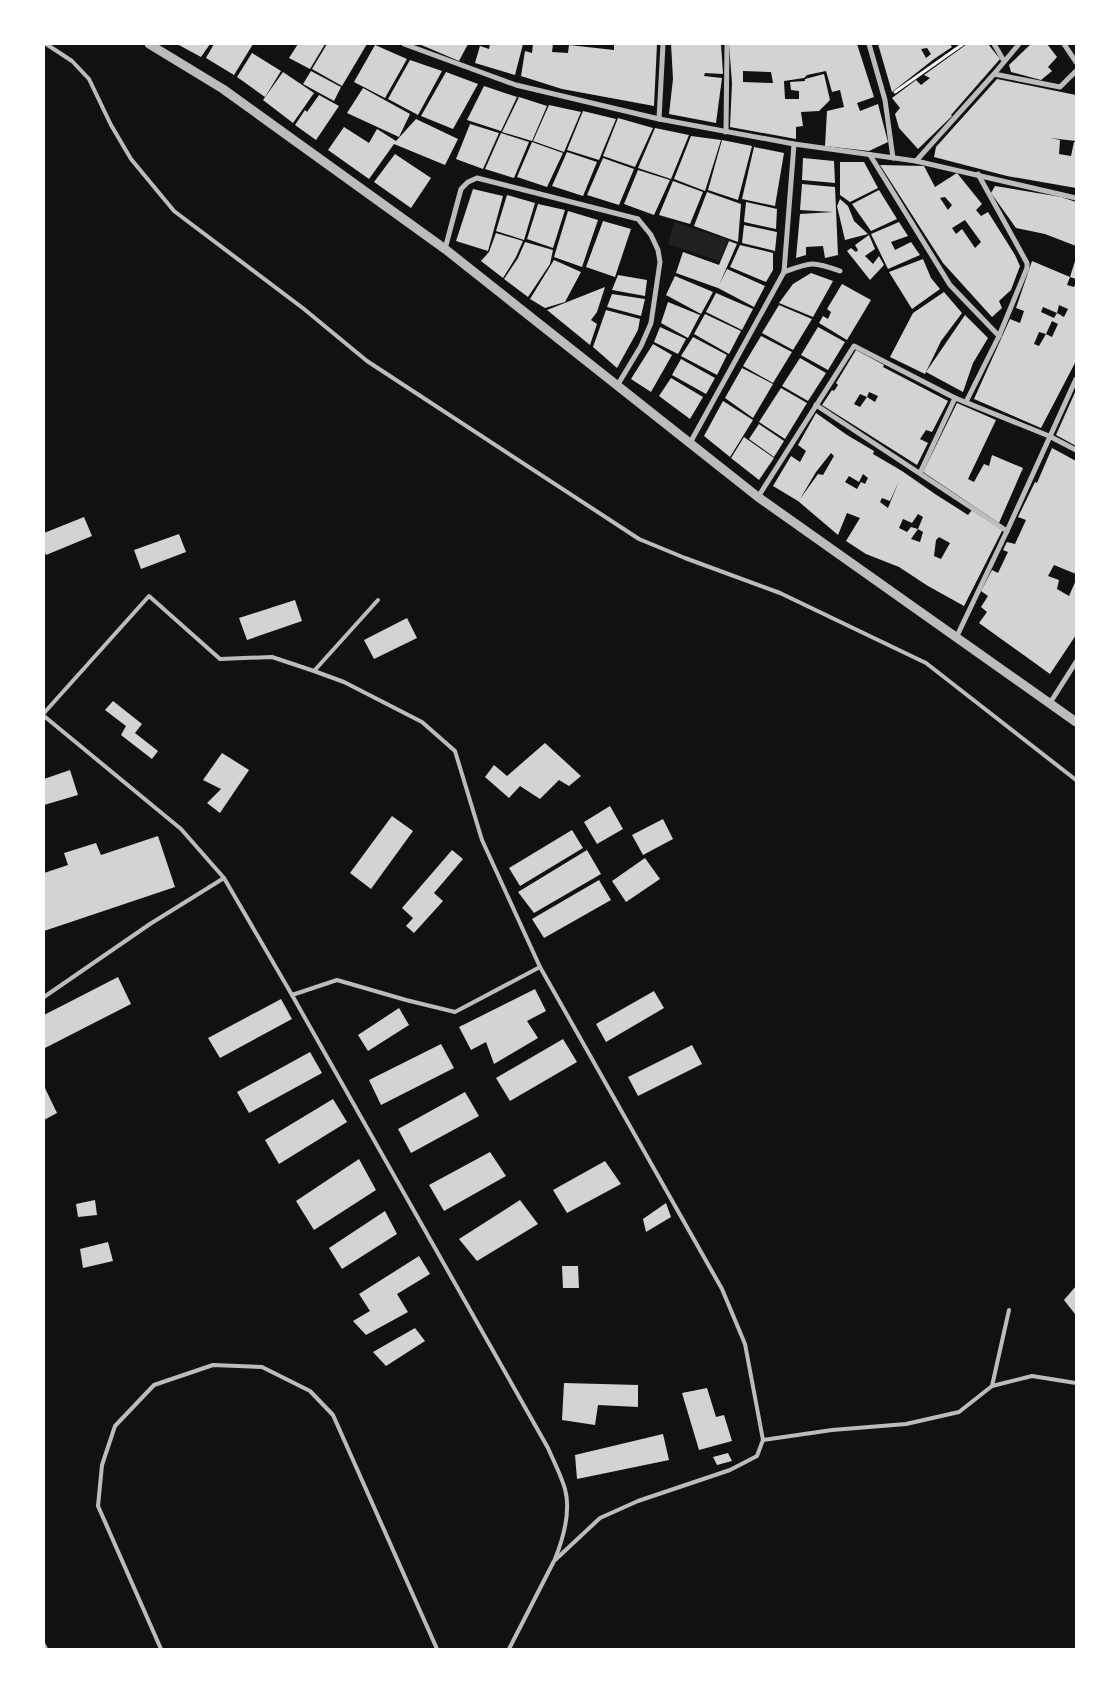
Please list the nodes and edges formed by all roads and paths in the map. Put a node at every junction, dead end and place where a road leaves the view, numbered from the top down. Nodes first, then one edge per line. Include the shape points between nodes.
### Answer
1 (46, 44) edge
2 (149, 44) edge
3 (404, 44) edge
4 (663, 44) edge
5 (727, 44) edge
6 (869, 44) edge
7 (963, 44) edge
8 (994, 44) edge
9 (1019, 44) edge
10 (1064, 44) edge
11 (1004, 62) junction
12 (1076, 62) edge
13 (1076, 71) edge
14 (994, 74) junction
15 (885, 100) junction
16 (659, 119) junction
17 (726, 132) junction
18 (794, 144) junction
19 (870, 155) junction
20 (892, 158) junction
21 (916, 160) junction
22 (978, 174) junction
23 (1076, 198) edge
24 (445, 249) junction
25 (840, 271) dead end
26 (784, 272) junction
27 (999, 336) junction
28 (1076, 379) edge
29 (617, 386) junction
30 (955, 398) junction
31 (966, 402) junction
32 (816, 405) junction
33 (1049, 436) junction
34 (690, 443) junction
35 (1076, 450) edge
36 (920, 473) junction
37 (758, 498) junction
38 (1007, 531) junction
39 (378, 600) dead end
40 (956, 638) junction
41 (1076, 662) edge
42 (314, 670) junction
43 (1050, 703) junction
44 (44, 714) edge
45 (1076, 722) edge
46 (1076, 780) edge
47 (224, 878) junction
48 (540, 967) junction
49 (292, 995) junction
50 (44, 997) edge
51 (1009, 1310) dead end
52 (1076, 1383) edge
53 (992, 1386) junction
54 (764, 1440) junction
55 (554, 1562) junction
56 (44, 1645) edge
57 (46, 1649) edge
58 (161, 1649) edge
59 (437, 1649) edge
60 (509, 1649) edge

1 - 46 lane via 72,61 89,79 131,159 174,211 367,361 639,538 780,593 926,663
2 - 24 street via 223,89
3 - 16 street via 516,85
4 - 16 street
5 - 17 street
6 - 15 street
7 - 15 path
8 - 11 street
9 - 11 street
10 - 12 street
11 - 14 street
13 - 14 street via 1060,87
14 - 21 street
15 - 20 street
16 - 17 street
17 - 18 street
18 - 19 street
18 - 26 street
19 - 20 street
19 - 27 street via 950,285
20 - 21 street
21 - 22 street
22 - 23 street
22 - 27 street via 1027,263
24 - 29 street
24 - 29 street via 462,189 477,178 638,219 651,235 660,262 651,323
25 - 26 street via 809,263
26 - 34 street
27 - 31 street
28 - 33 street
29 - 34 street
30 - 31 street
30 - 32 street via 854,346
30 - 36 street
31 - 33 street
32 - 36 street
32 - 37 street
33 - 35 street
33 - 38 street
34 - 37 street
36 - 38 street
37 - 40 street
38 - 40 street
39 - 42 lane
40 - 43 street
41 - 43 street
42 - 44 lane via 272,657 220,659 149,596
42 - 48 lane via 422,722 454,751 482,840
43 - 45 street
44 - 47 lane via 181,829
47 - 49 lane
47 - 50 lane
48 - 49 lane via 456,1012 336,980
48 - 54 lane via 722,1289 745,1344
49 - 55 lane via 548,1448 565,1490 567,1510 562,1543
51 - 53 lane
52 - 53 lane via 1032,1376
53 - 54 lane via 959,1412 906,1424
54 - 55 lane via 757,1456 730,1470 638,1500 600,1518
55 - 60 lane
56 - 57 lane
58 - 59 lane via 98,1506 102,1465 114,1426 154,1385 213,1365 262,1367 310,1391 333,1415

